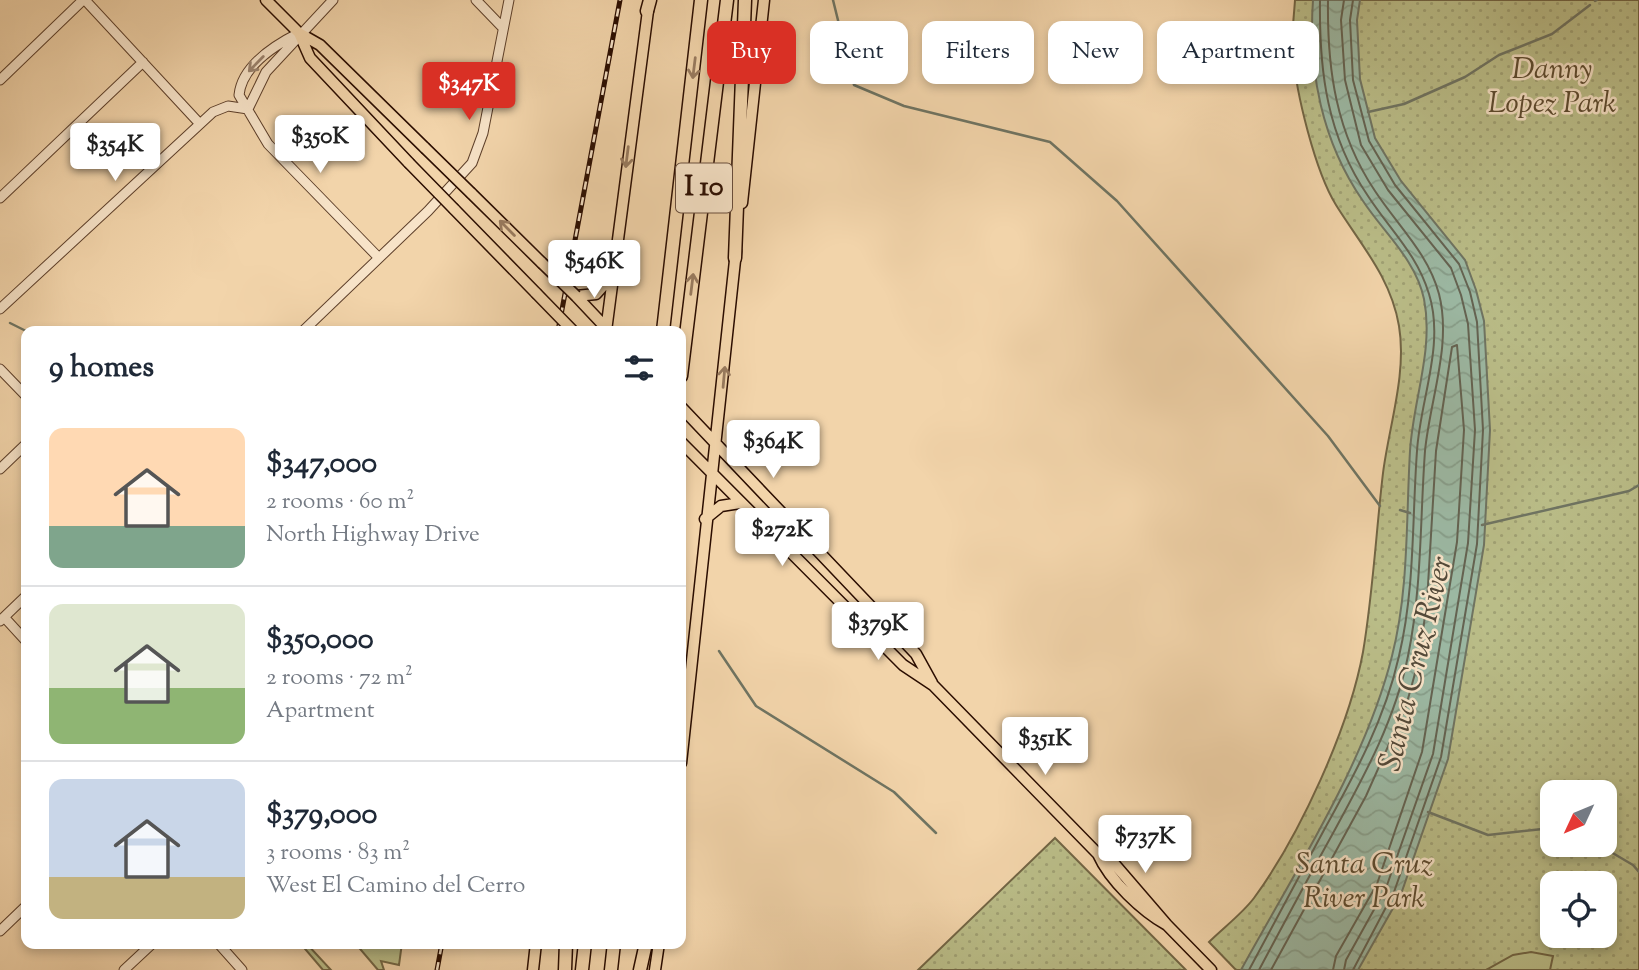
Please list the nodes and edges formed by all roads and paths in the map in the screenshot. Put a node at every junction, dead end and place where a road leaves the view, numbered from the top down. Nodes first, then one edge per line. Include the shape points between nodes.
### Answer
1 (84, 0) edge
2 (266, 0) edge
3 (333, 0) edge
4 (476, 0) edge
5 (509, 0) edge
6 (701, 0) edge
7 (727, 0) edge
8 (745, 0) edge
9 (764, 0) edge
10 (649, 4) edge
11 (503, 28) junction
12 (299, 33) junction
13 (143, 62) junction
14 (0, 80) edge
15 (248, 108) junction
16 (200, 124) junction
17 (0, 198) edge
18 (379, 258) junction
19 (735, 258) junction
20 (612, 276) junction
21 (580, 298) junction
22 (0, 309) edge
23 (308, 326) edge
24 (568, 326) edge
25 (604, 326) edge
26 (607, 326) edge
27 (664, 326) edge
28 (686, 335) edge
29 (0, 369) edge
30 (21, 391) edge
31 (686, 412) edge
32 (715, 444) junction
33 (686, 447) edge
34 (21, 449) edge
35 (0, 469) edge
36 (710, 473) junction
37 (740, 503) junction
38 (705, 519) junction
39 (21, 601) edge
40 (2, 619) edge
41 (21, 636) edge
42 (933, 685) junction
43 (686, 712) edge
44 (21, 911) edge
45 (0, 931) edge
46 (147, 949) edge
47 (223, 949) edge
48 (535, 949) edge
49 (566, 949) edge
50 (584, 949) edge
51 (613, 949) edge
52 (645, 949) edge
53 (658, 949) edge
54 (124, 970) edge
55 (242, 970) edge
56 (533, 970) edge
57 (565, 970) edge
58 (582, 970) edge
59 (611, 970) edge
60 (640, 970) edge
61 (655, 970) edge
62 (1211, 970) edge

1 - 13 street
1 - 14 street
2 - 12 main road
3 - 12 street
4 - 11 street
5 - 11 street
6 -> 27 highway, I 10
28 -> 7 highway, I 10
8 - 19 highway
9 - 19 main road
10 -> 20 main road
11 - 18 street via 472,163
12 - 15 street via 266,72
12 -> 15 street via 276,45 244,78 239,95
21 -> 12 main road, bridge via 320,45
12 - 24 main road, bridge via 310,58
13 - 16 street
13 - 17 street
15 - 16 street via 224,106
15 - 18 street via 268,144
16 - 22 street
18 - 23 street
32 -> 19 main road
20 - 21 main road via 596,293
20 - 26 main road
21 - 25 main road
29 - 30 street
31 - 32 main road
32 - 36 main road
32 - 42 main road via 916,654
33 - 36 main road
34 - 35 street
36 - 37 main road
36 - 38 main road
37 - 38 main road via 721,506
37 - 42 main road via 903,665
38 - 43 main road
39 - 40 street
40 - 41 street
42 - 62 main road via 1153,917 1167,925
44 - 45 street
46 - 54 street
47 - 55 street
48 - 56 main road
49 - 57 highway
50 - 58 highway
51 - 59 highway
52 - 60 highway
53 - 61 main road

